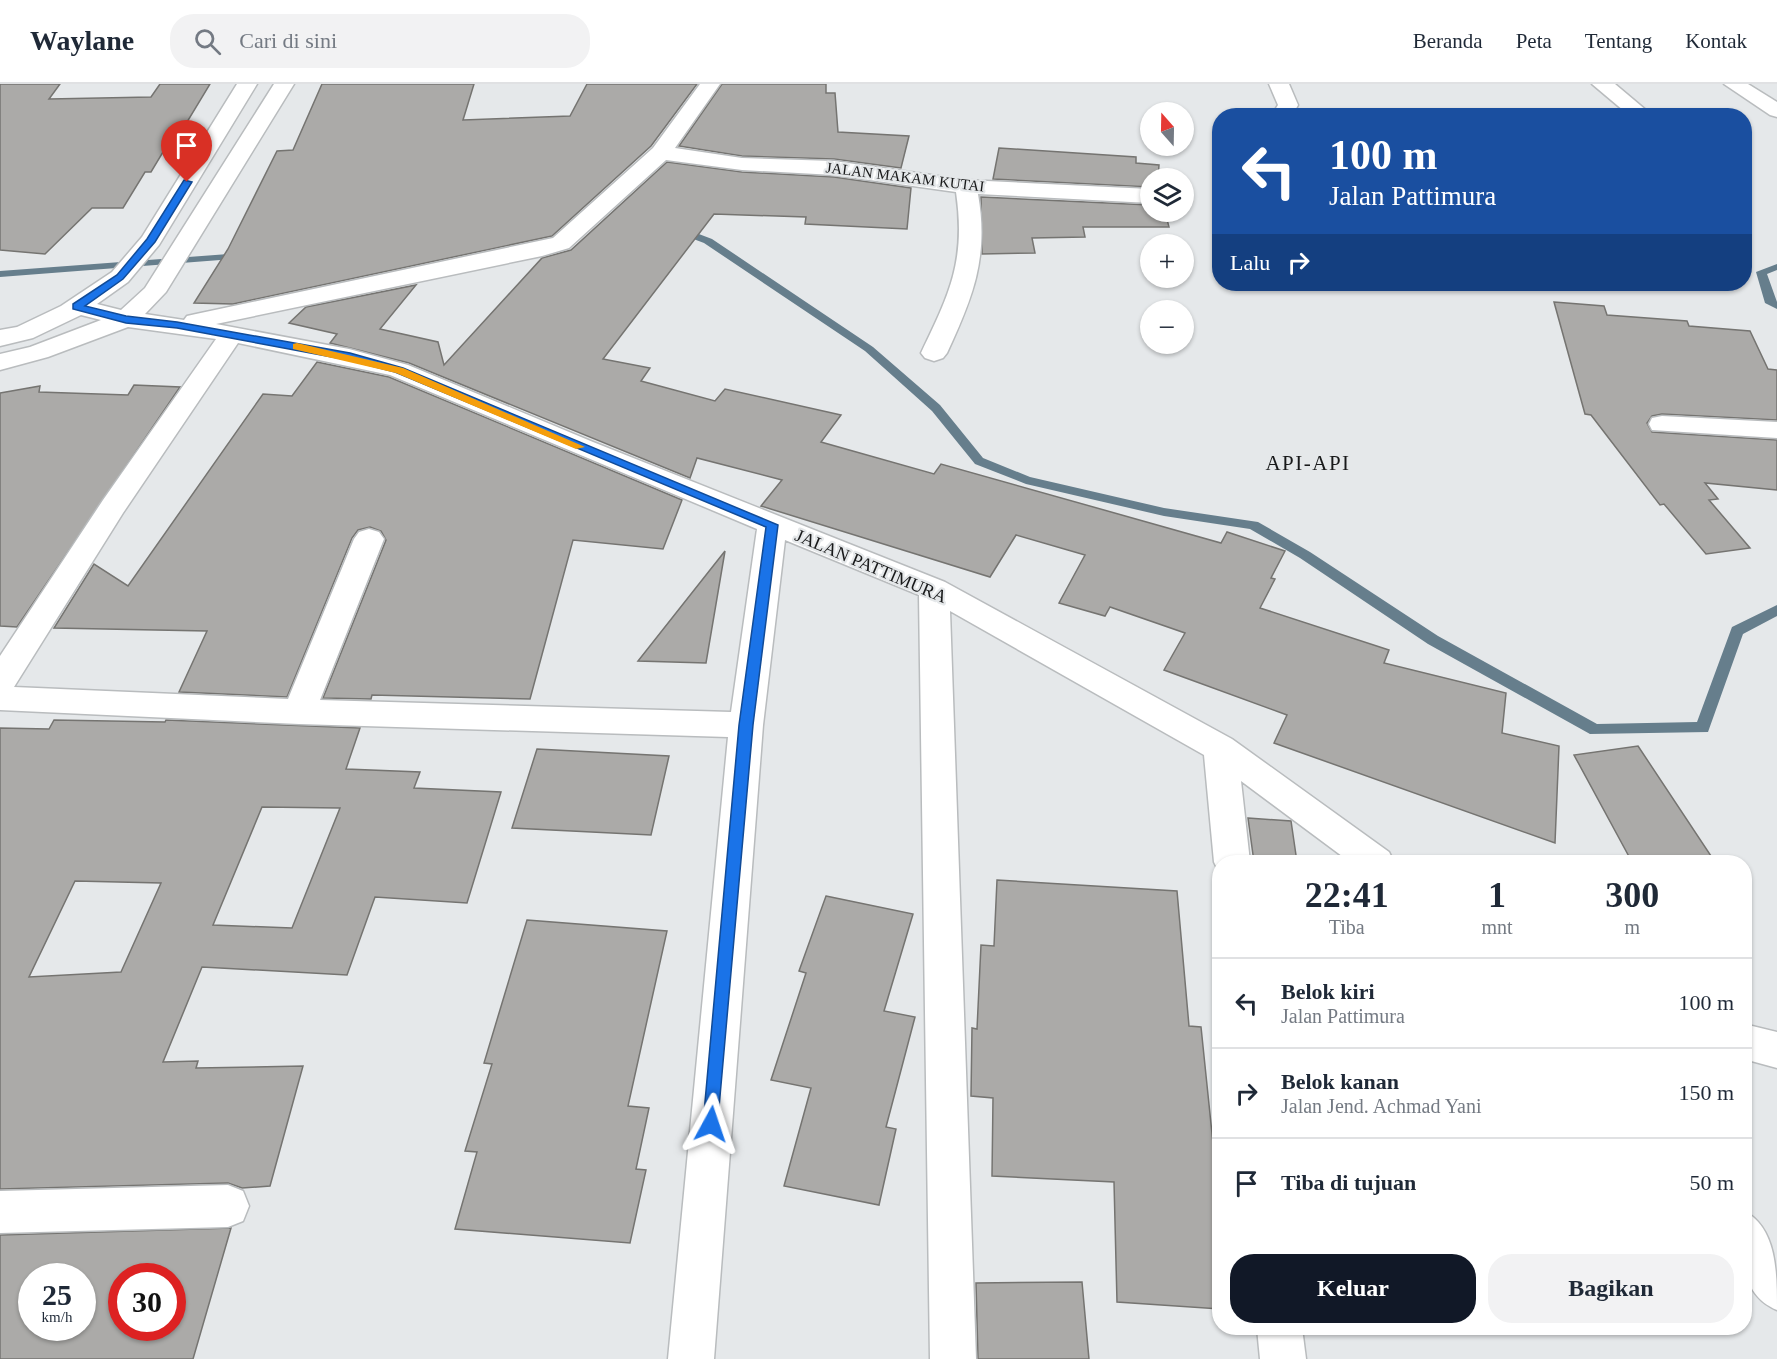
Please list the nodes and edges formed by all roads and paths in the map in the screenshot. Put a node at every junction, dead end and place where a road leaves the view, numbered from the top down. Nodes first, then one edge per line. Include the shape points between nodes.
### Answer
1 (247, 84) edge
2 (284, 84) edge
3 (710, 84) edge
4 (1279, 84) edge
5 (1602, 84) edge
6 (1734, 84) edge
7 (1286, 108) edge
8 (1633, 108) edge
9 (1777, 111) edge
10 (661, 153) junction
11 (966, 187) junction
12 (1140, 196) edge
13 (77, 306) junction
14 (126, 320) junction
15 (177, 325) junction
16 (232, 334) junction
17 (0, 338) edge
18 (934, 353) dead end
19 (0, 362) edge
20 (1662, 424) dead end
21 (1777, 430) edge
22 (772, 525) junction
23 (369, 539) dead end
24 (934, 590) junction
25 (0, 683) edge
26 (0, 698) edge
27 (299, 712) junction
28 (746, 725) junction
29 (1220, 748) junction
30 (1231, 855) edge
31 (1366, 855) edge
32 (1752, 1043) edge
33 (1777, 1050) edge
34 (228, 1206) dead end
35 (0, 1212) edge
36 (1752, 1246) edge
37 (1777, 1288) edge
38 (1281, 1335) edge
39 (691, 1359) edge
40 (953, 1359) edge
41 (1283, 1359) edge

1 - 13 street via 151,240 120,277
2 - 14 street via 190,239 154,292
3 - 10 street
4 - 7 street
5 - 8 street
6 - 9 street
10 - 11 street, JALAN MAKAM KUTAI via 742,164 834,168
10 - 15 street via 568,239 542,249
11 - 12 street, JALAN MAKAM KUTAI
11 - 18 street via 972,237 968,270 957,305
13 - 14 street, JALAN PATTIMURA
13 - 17 street via 24,333
14 - 15 street, JALAN PATTIMURA
14 - 19 street
15 - 16 street, JALAN PATTIMURA
16 - 22 street, JALAN PATTIMURA via 399,370
16 - 25 street via 121,491
20 - 21 street
22 - 24 street, JALAN PATTIMURA
22 - 28 street
23 - 27 street
24 - 29 street, JALAN PATTIMURA
24 - 40 street
26 - 27 street
27 - 28 street
28 - 39 street
29 - 30 street
29 - 31 street, JALAN PATTIMURA
32 - 33 street
34 - 35 street
36 - 37 street
38 - 41 street

